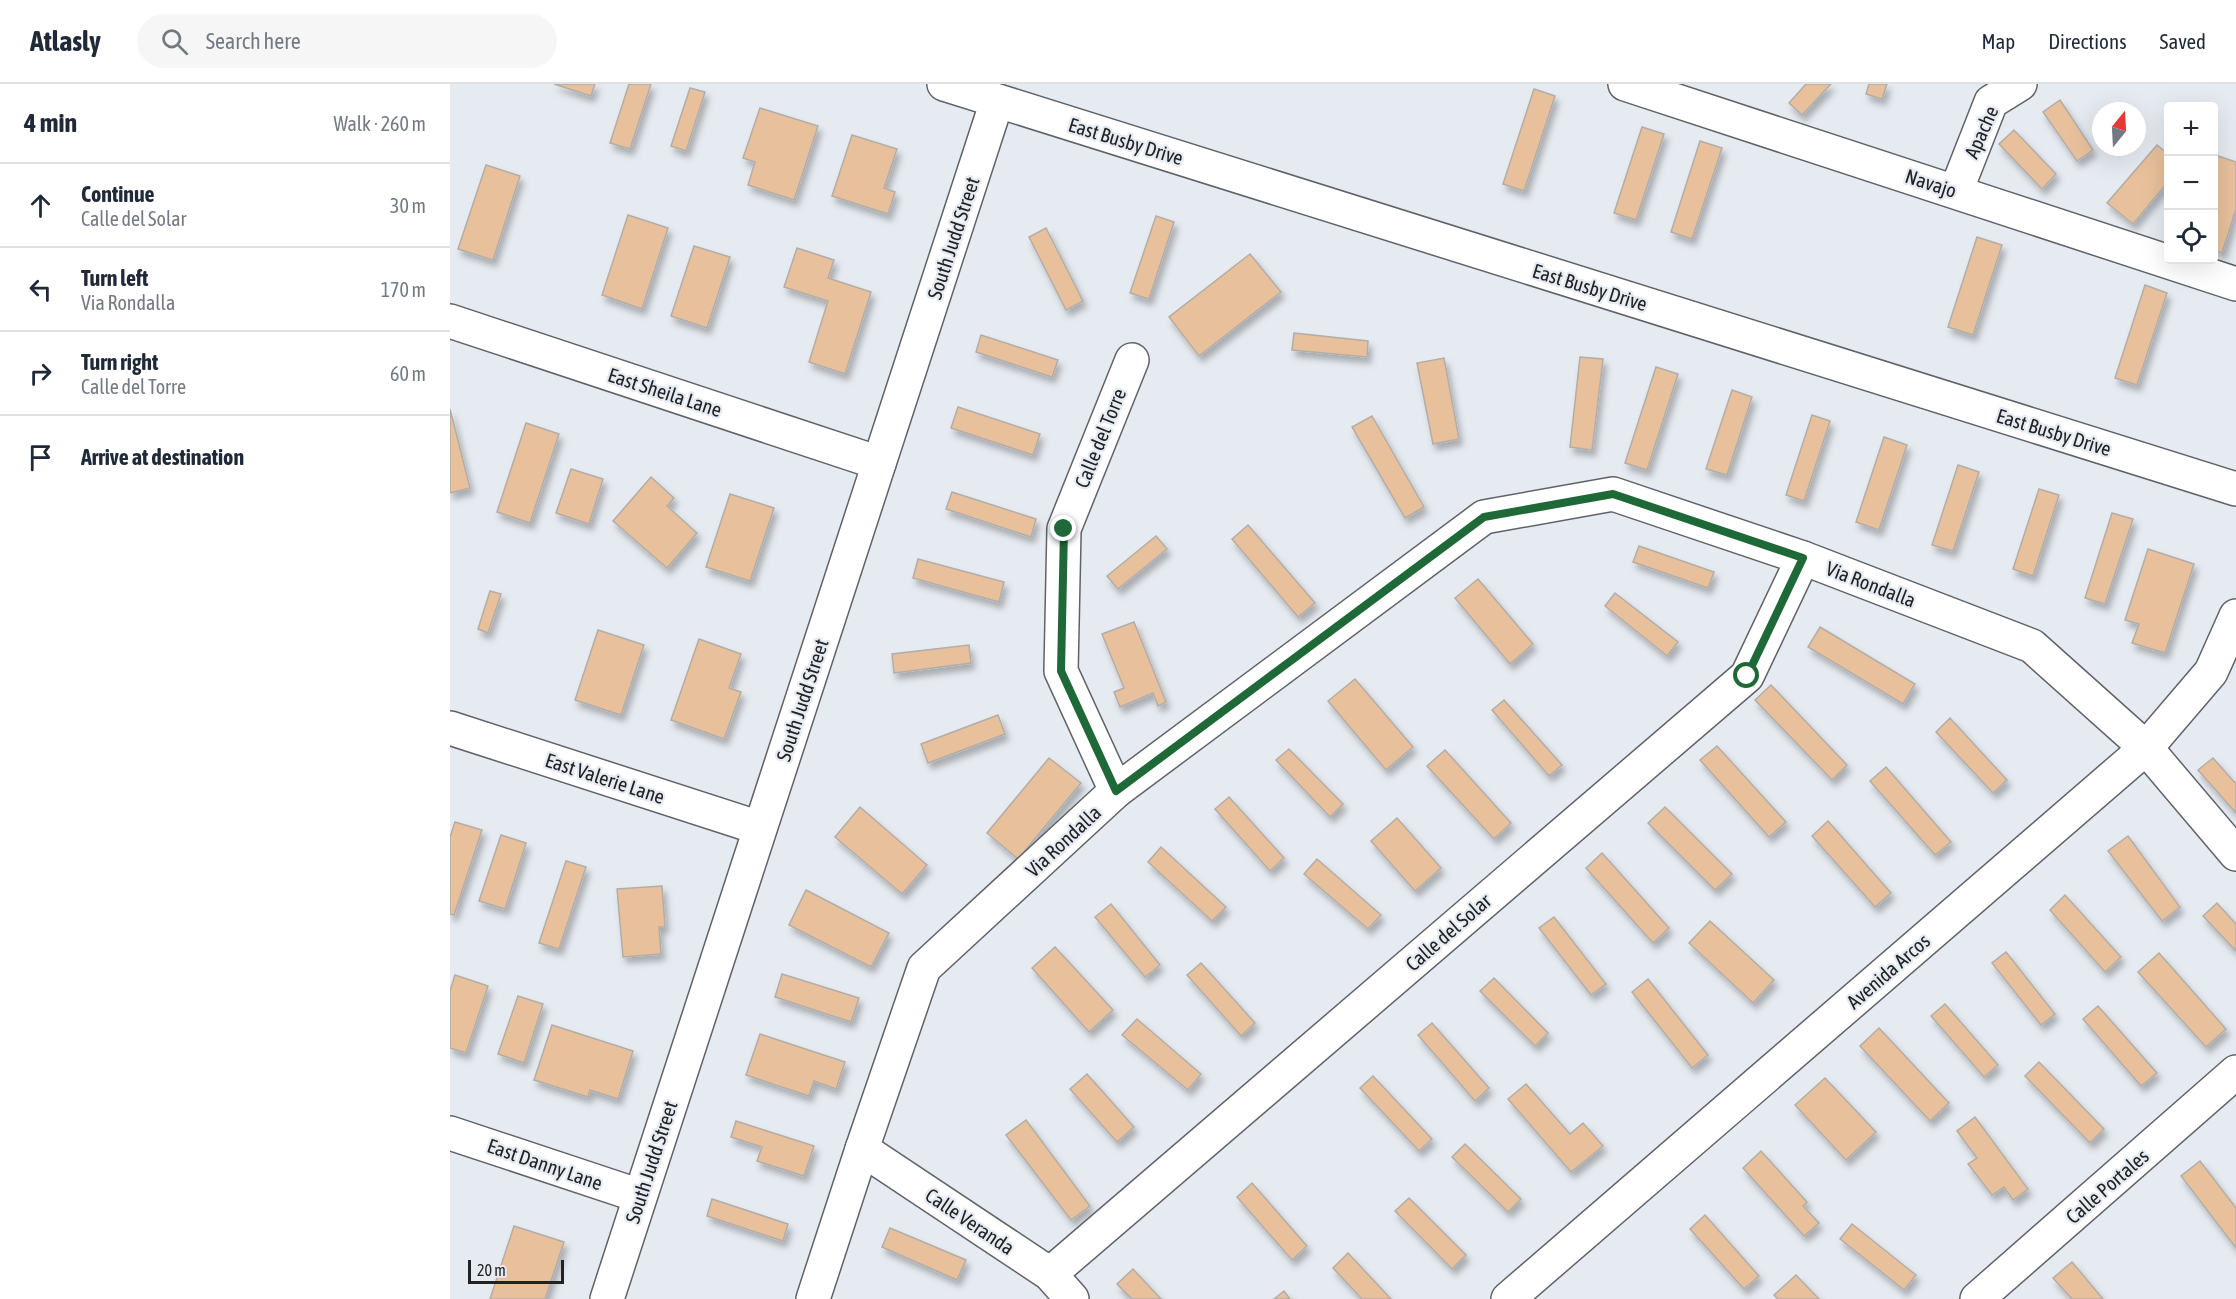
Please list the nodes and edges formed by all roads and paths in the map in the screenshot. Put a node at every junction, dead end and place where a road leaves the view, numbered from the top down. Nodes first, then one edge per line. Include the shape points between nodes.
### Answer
1 (944, 84) edge
2 (2020, 84) edge
3 (1641, 86) edge
4 (997, 101) junction
5 (1956, 191) junction
6 (2236, 284) edge
7 (450, 321) edge
8 (1132, 360) dead end
9 (879, 463) junction
10 (2236, 489) edge
11 (1803, 558) junction
12 (2236, 616) edge
13 (450, 728) edge
14 (2146, 748) junction
15 (1116, 791) junction
16 (760, 828) junction
17 (2236, 854) edge
18 (2236, 1072) edge
19 (450, 1132) edge
20 (862, 1149) junction
21 (640, 1196) junction
22 (1050, 1274) junction
23 (607, 1299) edge
24 (813, 1299) edge
25 (1072, 1299) edge
26 (1508, 1299) edge
27 (1977, 1299) edge

1 - 4 street, East Busby Drive
2 - 5 street, Apache via 1991,102
3 - 5 street, Navajo
4 - 9 street, South Judd Street
4 - 10 street, East Busby Drive
5 - 6 street, Navajo
7 - 9 street, East Sheila Lane
8 - 15 street, Calle del Torre via 1064,529 1061,671
9 - 16 street, South Judd Street
11 - 14 street, Via Rondalla via 2032,646
11 - 15 street, Via Rondalla via 1613,494 1484,517
11 - 22 street, Calle del Solar via 1747,676
12 - 14 street, Avenida Arcos via 2211,672
13 - 16 street, East Valerie Lane
14 - 17 street, Via Rondalla
14 - 26 street, Avenida Arcos
15 - 20 street, Via Rondalla via 924,968
16 - 21 street, South Judd Street
18 - 27 street, Calle Portales
19 - 21 street, East Danny Lane
20 - 22 street, Calle Veranda
20 - 24 street, Via Rondalla
21 - 23 street, South Judd Street
22 - 25 street, Calle Veranda

